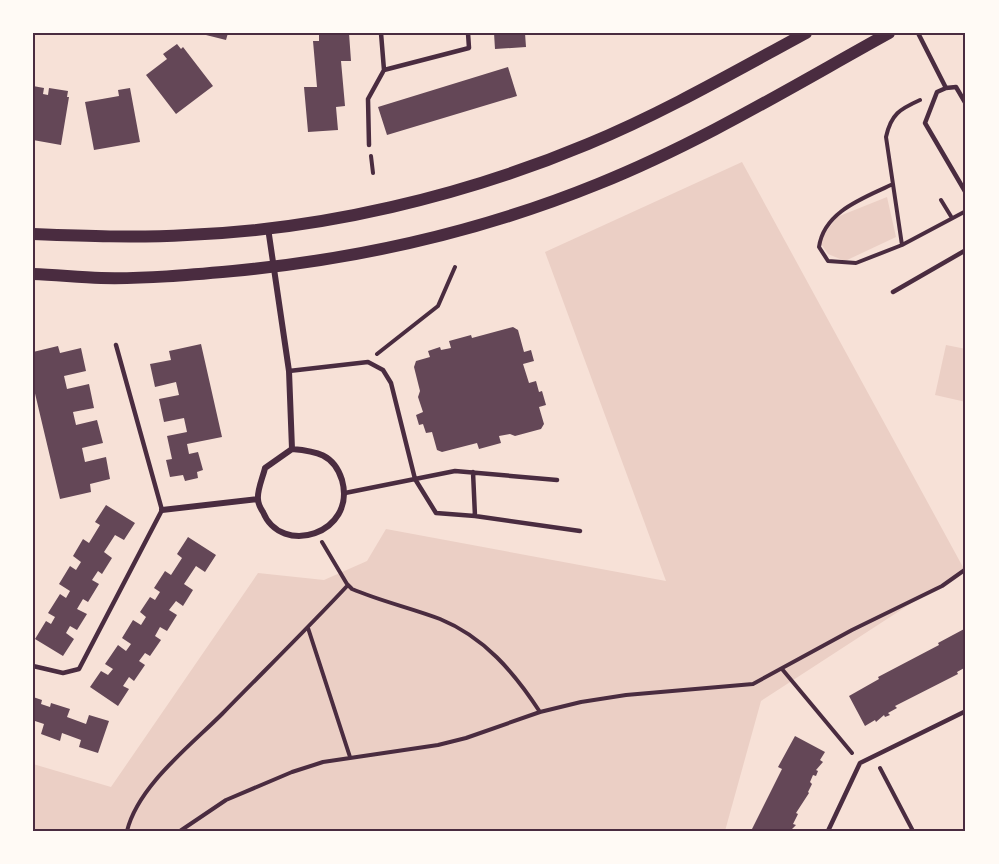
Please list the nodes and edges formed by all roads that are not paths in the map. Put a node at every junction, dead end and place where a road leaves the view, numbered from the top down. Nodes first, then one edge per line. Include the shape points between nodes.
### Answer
1 (381, 33) edge
2 (468, 33) edge
3 (806, 33) edge
4 (889, 33) edge
5 (918, 33) edge
6 (384, 70) junction
7 (946, 88) junction
8 (966, 104) edge
9 (369, 145) dead end
10 (966, 193) edge
11 (268, 228) junction
12 (33, 234) edge
13 (966, 250) edge
14 (273, 267) junction
15 (33, 274) edge
16 (892, 292) dead end
17 (116, 345) dead end
18 (289, 371) junction
19 (292, 449) junction
20 (473, 472) junction
21 (415, 479) junction
22 (557, 480) dead end
23 (345, 493) junction
24 (258, 499) junction
25 (162, 510) junction
26 (475, 516) junction
27 (580, 531) dead end
28 (33, 666) edge
29 (966, 711) edge
30 (828, 831) edge

1 - 6 lane
2 - 6 lane via 469,48
3 - 11 main road via 656,113 555,157 440,195
4 - 14 main road via 732,121 598,184 448,234 355,256
5 - 7 lane
6 - 9 lane via 368,99
7 - 8 lane via 956,87
7 - 10 lane via 937,92 925,123
11 - 12 main road via 189,235
11 - 14 street
13 - 16 lane
14 - 15 main road via 102,278
14 - 18 street
17 - 25 lane
18 - 19 street
18 - 21 lane via 368,362 383,370 391,383
19 - 23 street via 318,452 338,468
19 - 24 street via 265,468
20 - 21 lane via 455,471
20 - 22 lane
20 - 26 lane
21 - 23 lane
21 - 26 lane via 436,513
23 - 24 street via 338,518 317,534 298,537 279,531 265,518
24 - 25 street
25 - 28 lane via 79,669 63,673
26 - 27 lane
29 - 30 lane via 860,763

